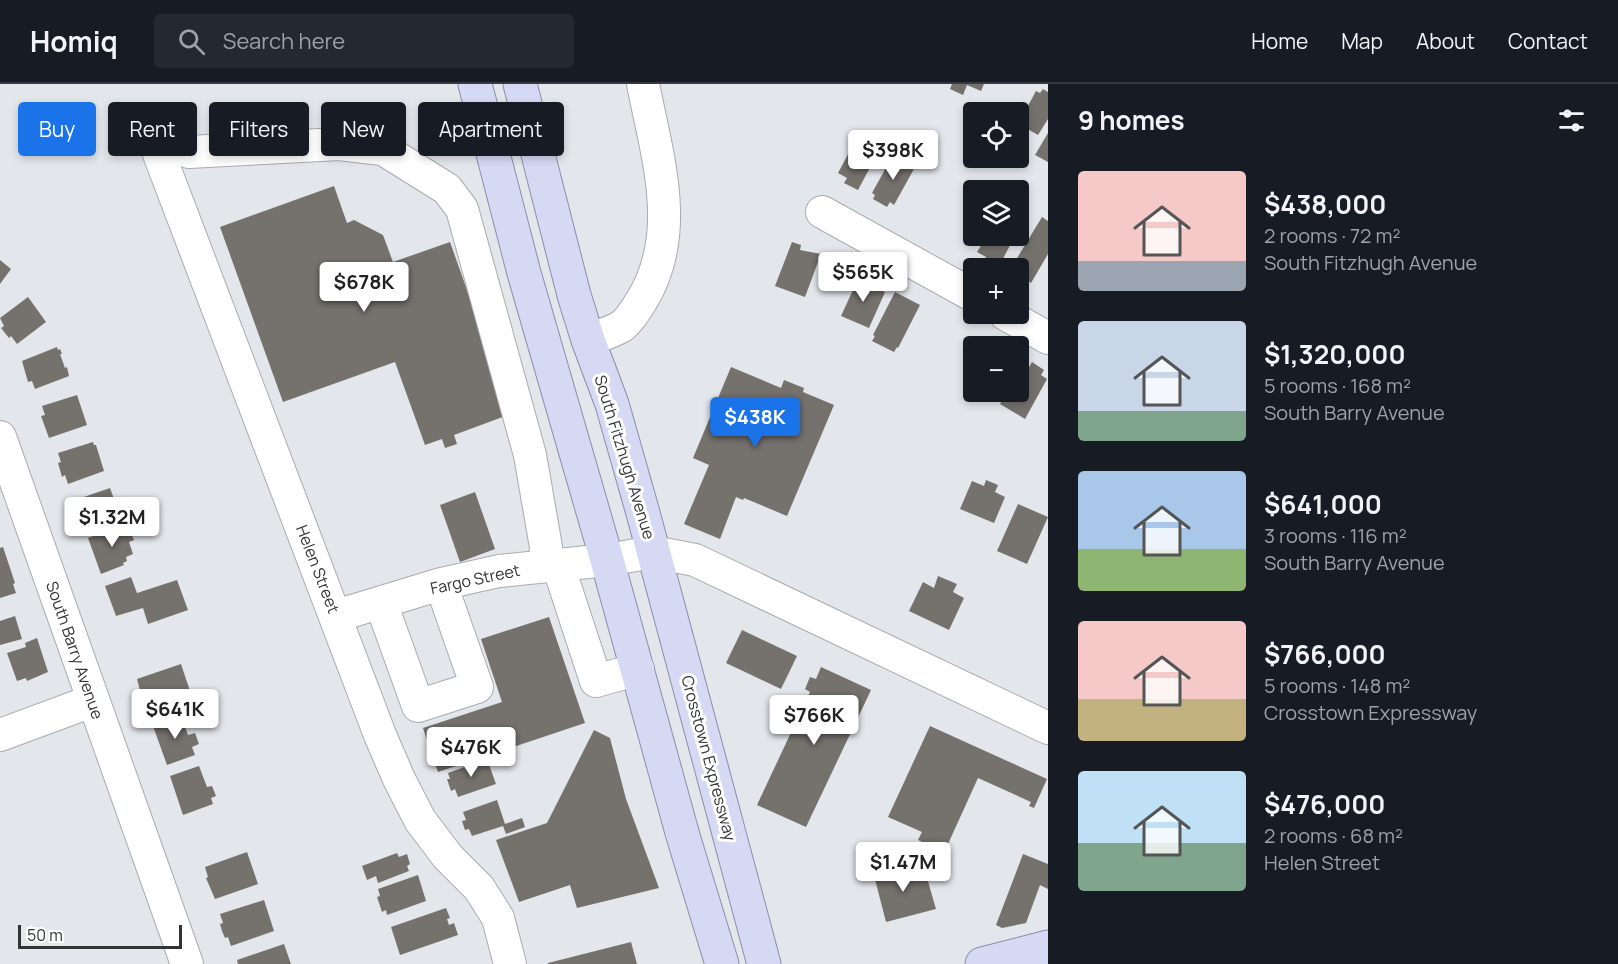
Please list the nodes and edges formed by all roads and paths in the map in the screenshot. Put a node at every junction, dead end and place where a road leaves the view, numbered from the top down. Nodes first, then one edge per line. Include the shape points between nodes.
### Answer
1 (475, 84) edge
2 (520, 84) edge
3 (643, 84) edge
4 (822, 212) dead end
5 (963, 290) edge
6 (1023, 324) edge
7 (1048, 338) edge
8 (588, 340) junction
9 (0, 437) edge
10 (10, 495) edge
11 (653, 552) junction
12 (607, 560) junction
13 (552, 566) junction
14 (441, 584) junction
15 (381, 603) junction
16 (336, 616) junction
17 (638, 669) junction
18 (92, 701) junction
19 (418, 706) junction
20 (1048, 728) edge
21 (0, 735) edge
22 (380, 735) junction
23 (1048, 947) edge
24 (187, 964) edge
25 (510, 964) edge
26 (722, 964) edge
27 (764, 964) edge
28 (982, 964) edge

1 - 12 main road via 524,273
2 - 8 main road, South Fitzhugh Avenue
3 - 8 street via 662,187 665,232 659,266 634,314 621,327
4 - 5 street
6 - 7 street
8 - 11 main road, South Fitzhugh Avenue via 612,404
9 - 10 street, South Barry Avenue
10 - 18 street, South Barry Avenue
11 - 12 street, Fargo Street
11 - 20 street, South Fitzhugh Avenue via 695,560
11 - 27 main road, Crosstown Expressway
12 - 13 street, Fargo Street
12 - 17 main road
13 - 14 street, Fargo Street via 499,571
13 - 16 street, Helen Street via 530,455 462,208 447,189 383,149 339,144 174,153
13 - 17 street via 596,681
14 - 15 street, Fargo Street
14 - 19 street via 477,687
15 - 16 street, Fargo Street
15 - 19 street
16 - 22 street, Helen Street
17 - 26 main road
18 - 21 street
18 - 24 street, South Barry Avenue
19 - 22 street
22 - 25 street, Helen Street via 420,820 448,857 479,888 498,918
23 - 28 main road

